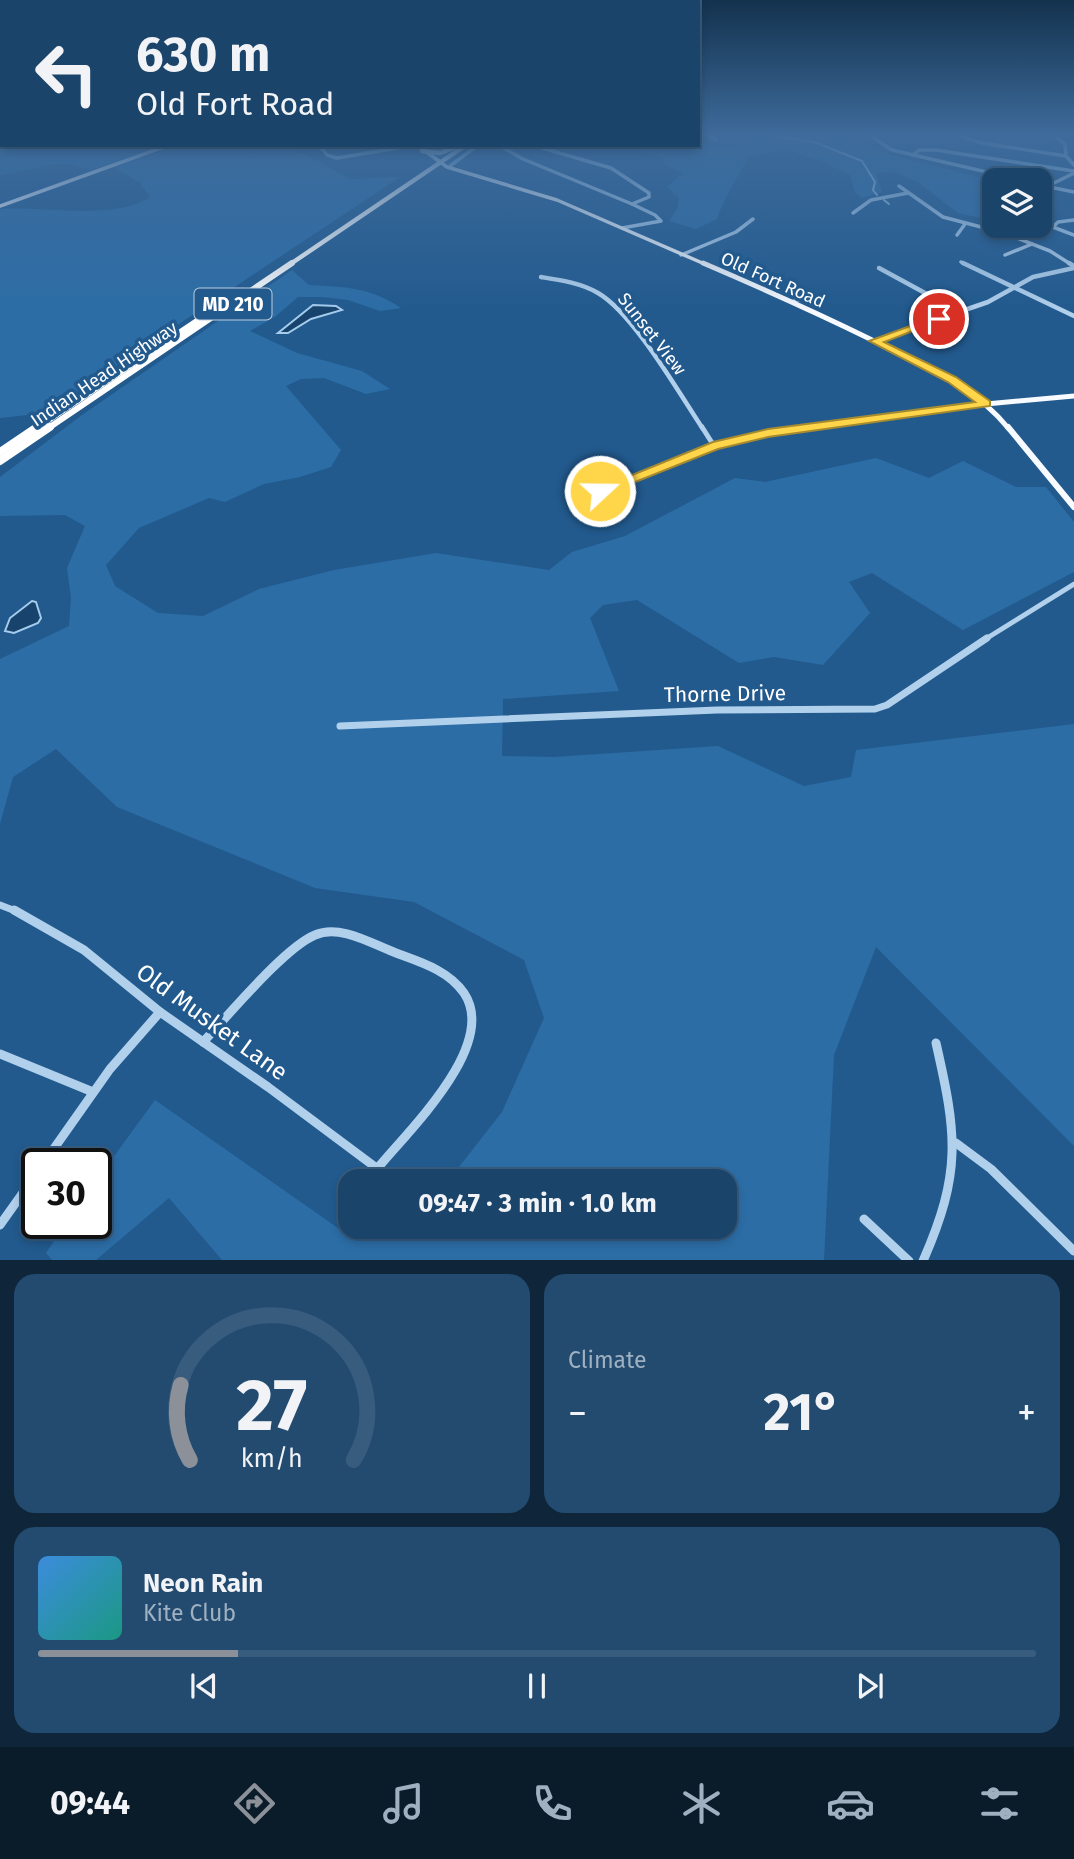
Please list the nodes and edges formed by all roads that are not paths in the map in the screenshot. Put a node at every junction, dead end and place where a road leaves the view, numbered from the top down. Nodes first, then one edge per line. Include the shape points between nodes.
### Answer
1 (31, 195) edge
2 (387, 195) edge
3 (389, 195) edge
4 (545, 195) edge
5 (610, 195) edge
6 (649, 195) edge
7 (895, 195) edge
8 (912, 195) edge
9 (616, 197) junction
10 (606, 200) dead end
11 (632, 204) junction
12 (0, 206) edge
13 (853, 213) dead end
14 (752, 219) dead end
15 (1074, 220) edge
16 (965, 224) junction
17 (622, 228) junction
18 (957, 235) dead end
19 (1074, 235) edge
20 (1032, 244) junction
21 (681, 255) junction
22 (1005, 255) dead end
23 (961, 262) dead end
24 (1074, 267) edge
25 (879, 268) dead end
26 (541, 276) dead end
27 (1013, 286) junction
28 (802, 298) dead end
29 (793, 302) junction
30 (961, 312) junction
31 (1074, 316) edge
32 (875, 341) junction
33 (1074, 396) edge
34 (986, 404) junction
35 (713, 446) junction
36 (0, 452) edge
37 (0, 461) edge
38 (600, 491) dead end
39 (1074, 507) edge
40 (1074, 584) edge
41 (340, 726) dead end
42 (0, 905) edge
43 (160, 1012) junction
44 (203, 1042) junction
45 (936, 1043) dead end
46 (0, 1054) edge
47 (93, 1092) junction
48 (956, 1143) junction
49 (54, 1148) edge
50 (377, 1168) joint
51 (21, 1195) edge
52 (863, 1219) dead end
53 (0, 1225) edge
54 (1074, 1251) edge
55 (908, 1260) edge
56 (923, 1260) edge

1 - 12 main road
2 - 36 highway, Indian Head Highway / MD 210
3 - 37 highway, Indian Head Highway / MD 210
4 - 17 main road, Old Fort Road
5 - 9 street
6 - 11 street
7 - 13 street via 871,200
8 - 16 street via 940,216
9 - 10 street
9 - 11 street
11 - 17 street via 661,221
14 - 21 street via 736,232
15 - 19 street via 1053,227
16 - 18 street
16 - 20 street
17 - 21 main road, Old Fort Road
20 - 22 street
20 - 24 street
21 - 29 main road, Old Fort Road
23 - 27 street
24 - 27 street
25 - 30 street
26 - 35 street, Sunset View via 597,292 616,306
27 - 30 street via 995,299
27 - 31 street
28 - 29 street
29 - 32 main road, Old Fort Road
30 - 32 street
32 - 34 main road, Old Fort Road via 946,375
33 - 34 main road
34 - 35 street via 805,427
34 - 39 main road, Old Fort Road
35 - 38 street
40 - 41 street, Thorne Drive via 875,709 717,710
42 - 43 street, Old Musket Lane via 84,950
43 - 44 street, Old Musket Lane
43 - 47 street
44 - 50 street, Old Musket Lane
44 - 50 street via 294,948 316,934 339,931 443,972 464,993 472,1010 469,1044 455,1072
45 - 48 street
46 - 47 street
47 - 49 street
48 - 54 street via 991,1169
48 - 56 street via 950,1192
51 - 53 street
52 - 55 street

